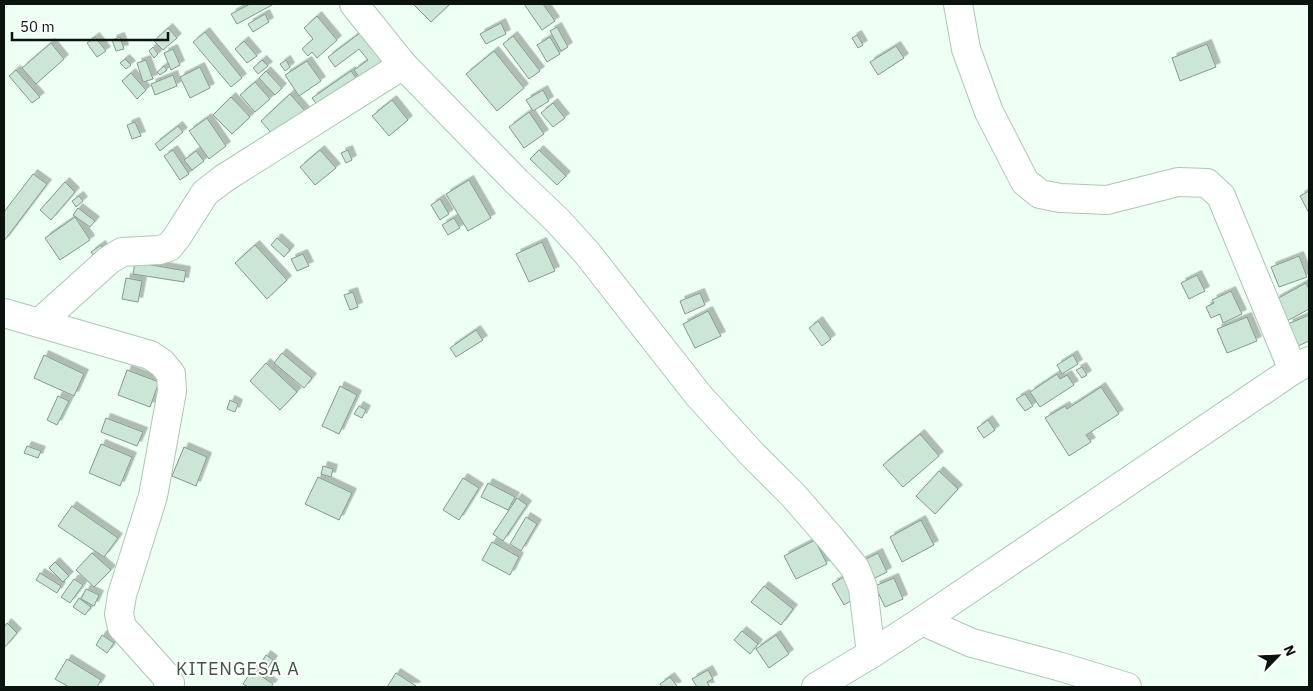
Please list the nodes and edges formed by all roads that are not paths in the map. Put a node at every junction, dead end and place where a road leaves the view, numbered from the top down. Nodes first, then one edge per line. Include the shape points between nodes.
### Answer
1 (354, 4) edge
2 (958, 4) edge
3 (403, 65) junction
4 (4, 313) edge
5 (39, 323) junction
6 (1301, 366) edge
7 (922, 621) junction
8 (871, 654) junction
9 (168, 687) edge
10 (816, 687) edge
11 (1127, 687) edge

1 - 3 street
2 - 6 street via 966,50 989,112 1026,182 1040,194 1107,200 1178,182 1207,183 1221,196
3 - 5 street via 205,193 169,247 122,252
3 - 8 street via 587,253 699,396 750,453 793,494 855,568 862,588
4 - 5 street
5 - 9 street via 150,355 171,374 172,390 154,496 122,595 119,614 122,627 165,675 170,683
6 - 7 street
7 - 8 street
7 - 11 street via 972,643
8 - 10 street

